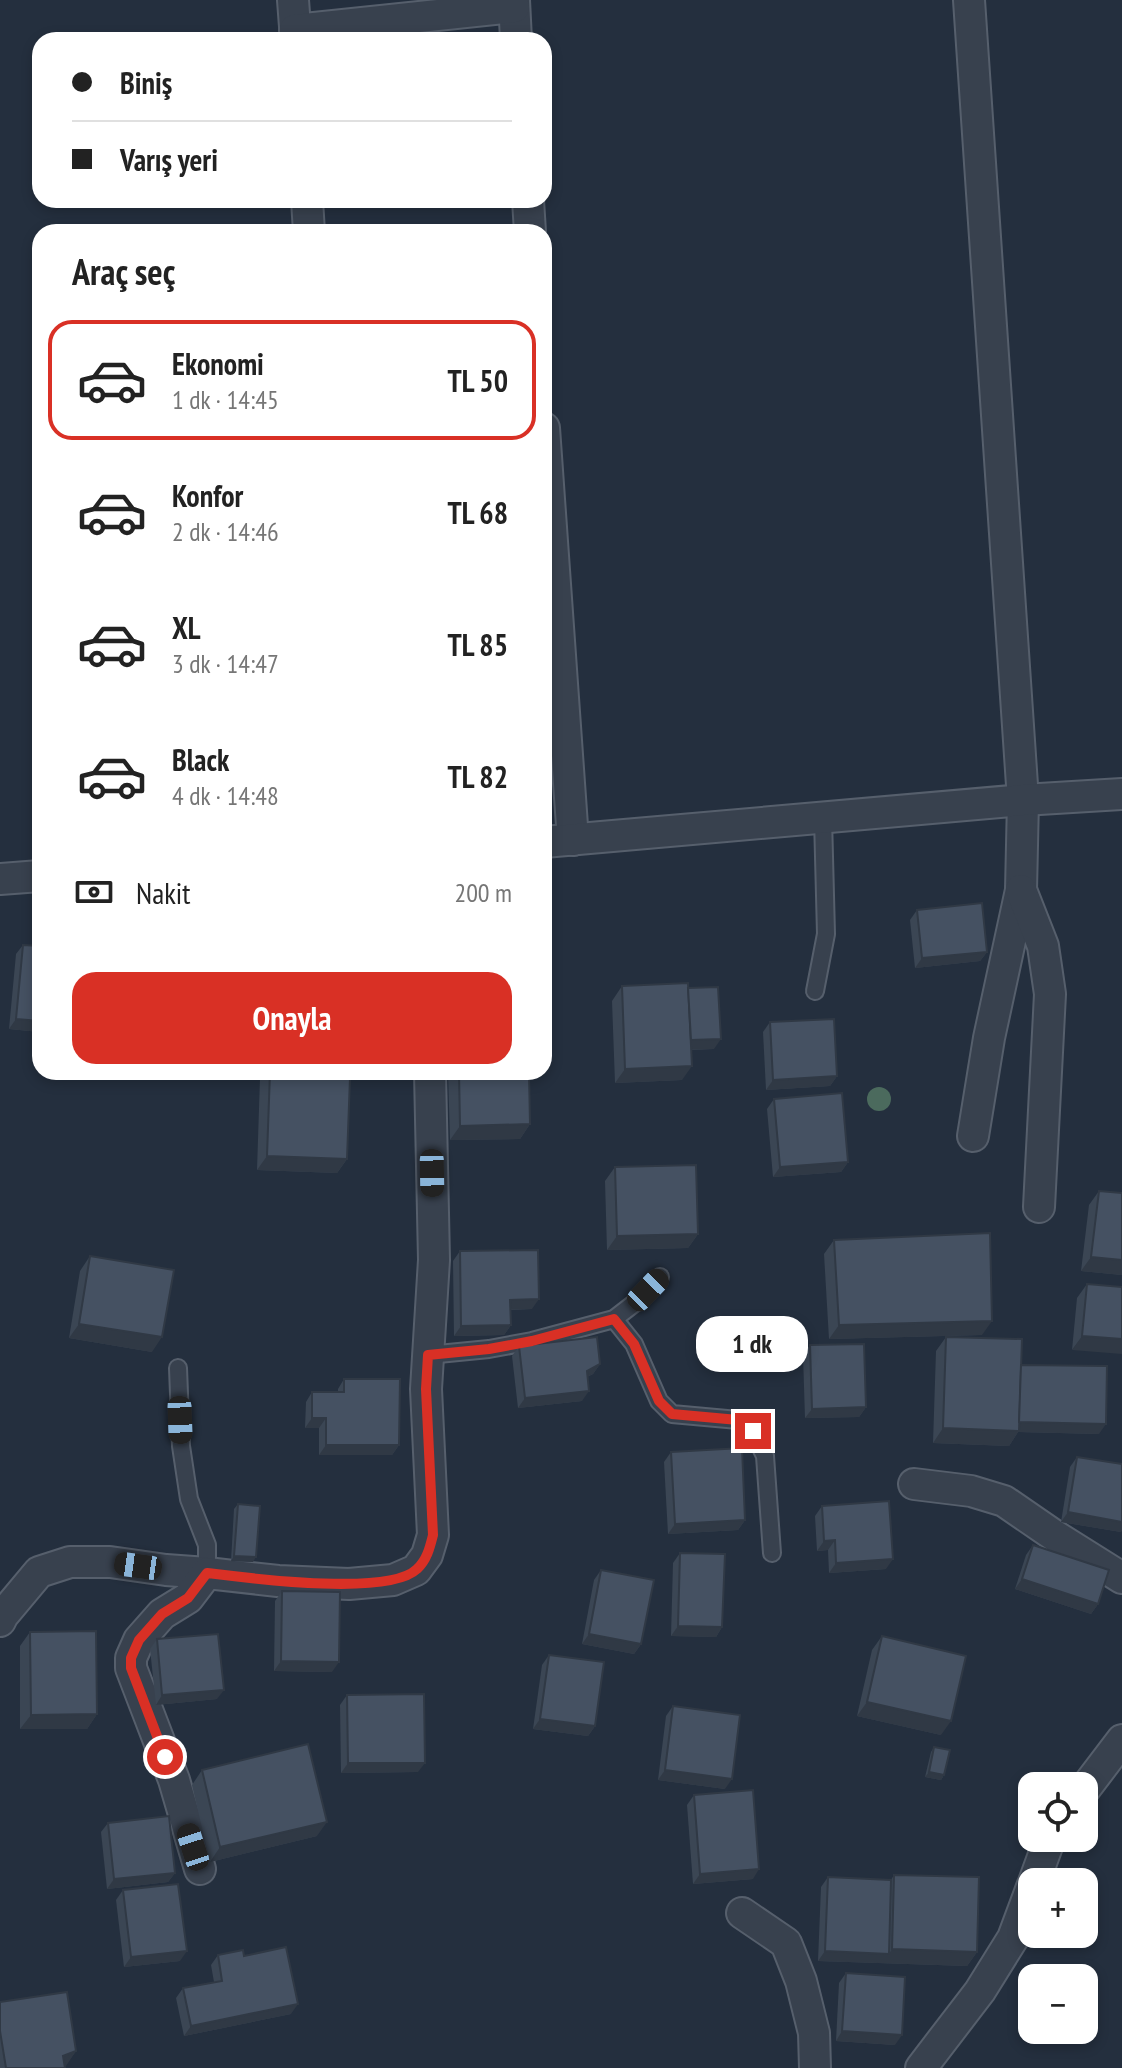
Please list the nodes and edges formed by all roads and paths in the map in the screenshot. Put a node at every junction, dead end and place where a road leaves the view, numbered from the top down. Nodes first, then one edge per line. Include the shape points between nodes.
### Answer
1 (293, 0) edge
2 (969, 0) edge
3 (514, 4) edge
4 (295, 32) edge
5 (316, 32) edge
6 (516, 32) edge
7 (552, 648) edge
8 (1122, 794) edge
9 (1023, 800) junction
10 (823, 818) junction
11 (559, 841) edge
12 (32, 877) edge
13 (0, 879) edge
14 (1021, 890) junction
15 (815, 991) dead end
16 (430, 1080) edge
17 (973, 1136) dead end
18 (1039, 1207) dead end
19 (660, 1277) dead end
20 (614, 1319) junction
21 (428, 1355) junction
22 (178, 1368) dead end
23 (914, 1484) dead end
24 (772, 1553) dead end
25 (207, 1573) junction
26 (1122, 1578) edge
27 (0, 1621) edge
28 (1122, 1740) edge
29 (1098, 1772) edge
30 (200, 1869) dead end
31 (742, 1913) dead end
32 (1018, 1925) edge
33 (815, 2068) edge
34 (921, 2068) edge

1 - 4 street
2 - 9 street
3 - 5 street
3 - 6 street
7 - 11 street
8 - 9 street
9 - 10 street
9 - 14 street
10 - 11 street
10 - 15 lane via 826,934
12 - 13 street
14 - 17 street
14 - 18 street via 1043,946 1050,994
16 - 21 street via 434,1260
19 - 20 lane
20 - 21 lane via 532,1341
20 - 24 lane via 634,1344 659,1401 672,1414 738,1420 753,1431 765,1456
21 - 25 street via 433,1535 416,1570 393,1580 349,1584
22 - 25 lane via 181,1446 189,1499 207,1545
23 - 26 street via 1004,1501
25 - 27 street via 70,1562 39,1572
25 - 30 street via 188,1598 162,1614 131,1658
28 - 29 street
31 - 33 street via 786,1943 814,2033
32 - 34 street via 980,1991

